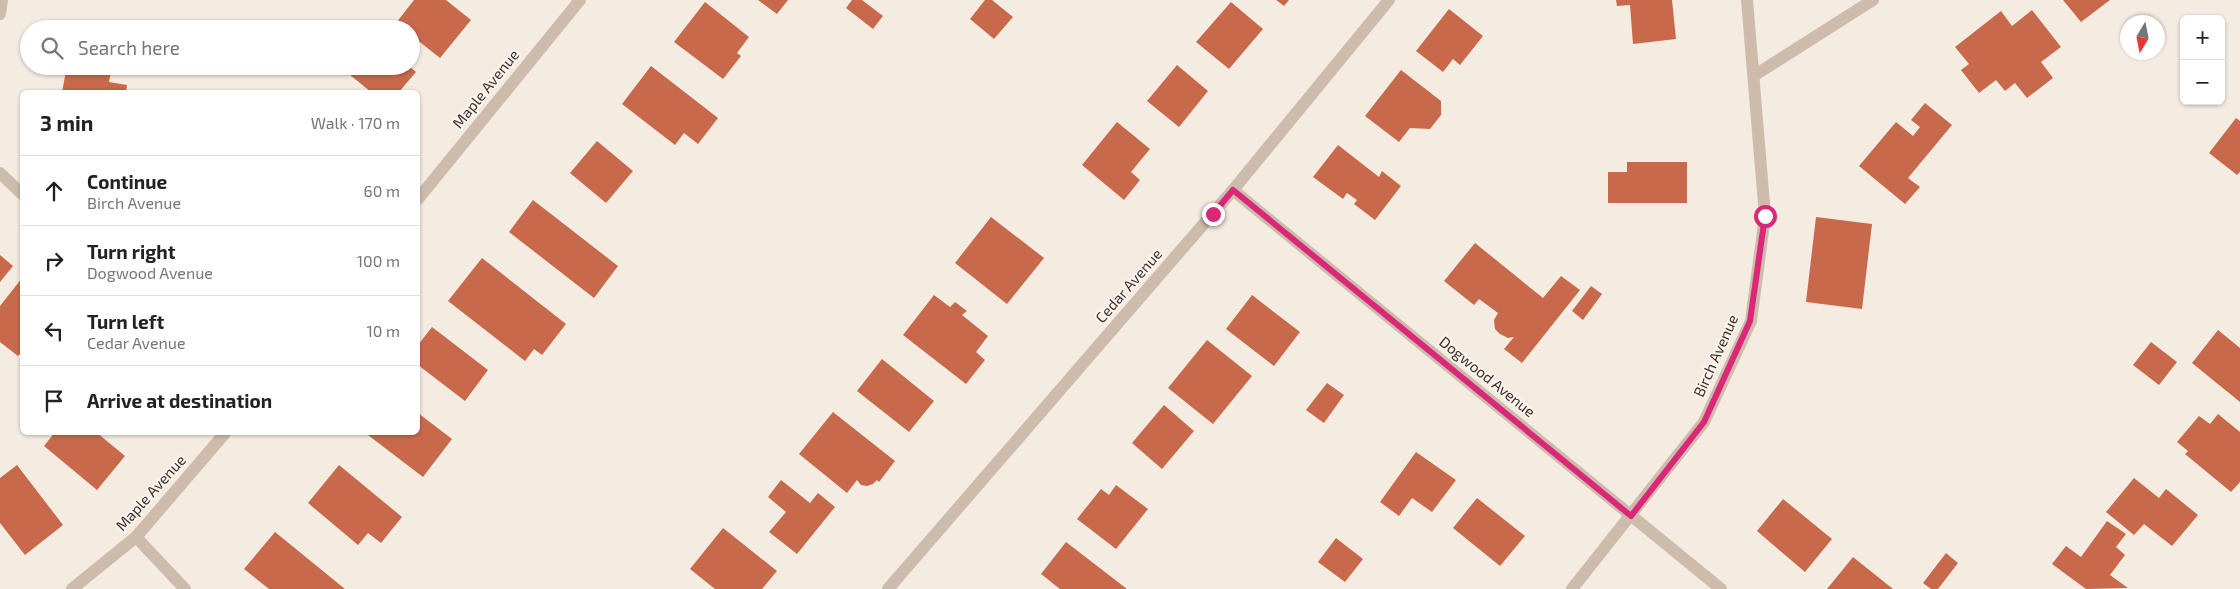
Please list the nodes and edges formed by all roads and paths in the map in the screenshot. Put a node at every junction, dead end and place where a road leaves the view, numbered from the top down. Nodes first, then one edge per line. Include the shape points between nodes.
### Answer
1 (2, 0) edge
2 (580, 0) edge
3 (1389, 0) edge
4 (1747, 0) edge
5 (1873, 0) edge
6 (0, 14) edge
7 (1755, 75) junction
8 (0, 173) edge
9 (1233, 190) junction
10 (20, 192) edge
11 (420, 197) edge
12 (223, 435) edge
13 (1631, 516) junction
14 (136, 537) junction
15 (72, 589) edge
16 (185, 589) edge
17 (888, 589) edge
18 (1572, 589) edge
19 (1721, 589) edge

1 - 6 street
2 - 11 street, Maple Avenue
3 - 9 street, Cedar Avenue
4 - 7 street, Birch Avenue
5 - 7 street
7 - 13 street, Birch Avenue via 1765,216 1750,321 1704,422
8 - 10 street
9 - 13 street, Dogwood Avenue
9 - 17 street, Cedar Avenue
12 - 14 street, Maple Avenue
13 - 18 street, Birch Avenue
13 - 19 street, Dogwood Avenue
14 - 15 street, Maple Avenue
14 - 16 street

